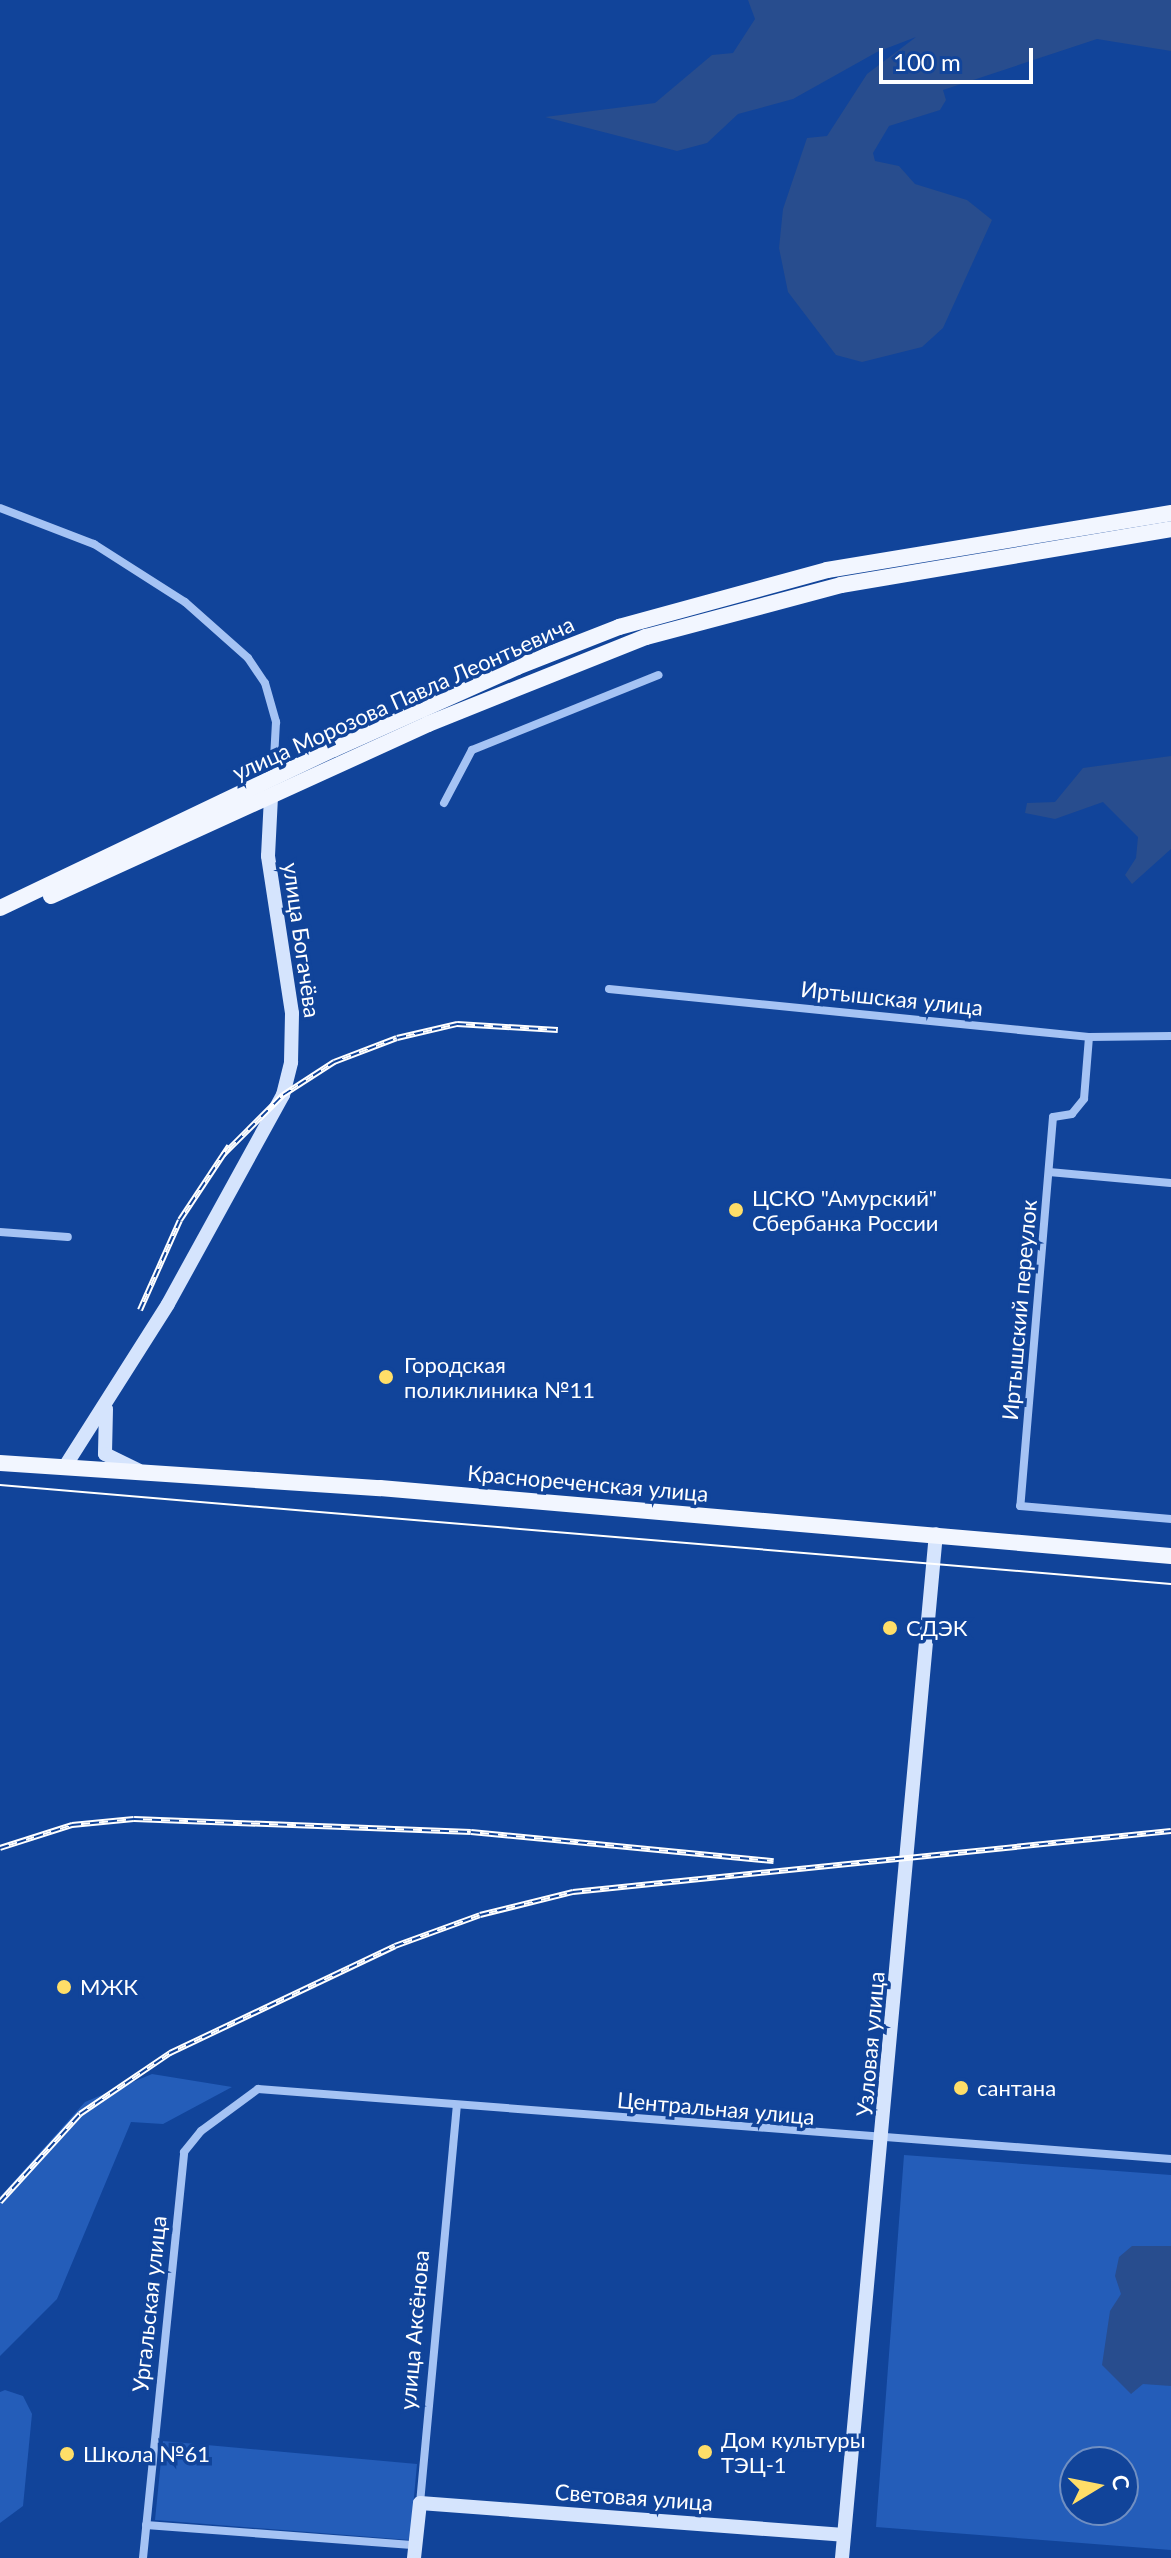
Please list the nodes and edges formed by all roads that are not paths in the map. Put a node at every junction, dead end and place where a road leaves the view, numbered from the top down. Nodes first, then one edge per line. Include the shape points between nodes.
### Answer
1 (0, 508) edge
2 (1171, 513) edge
3 (1171, 529) edge
4 (659, 675) dead end
5 (272, 787) junction
6 (444, 803) dead end
7 (0, 908) edge
8 (0, 914) edge
9 (609, 989) dead end
10 (1171, 1036) edge
11 (1089, 1037) junction
12 (1049, 1172) junction
13 (1171, 1183) edge
14 (0, 1232) edge
15 (68, 1237) dead end
16 (107, 1405) junction
17 (0, 1463) edge
18 (64, 1468) junction
19 (155, 1476) junction
20 (1171, 1519) edge
21 (936, 1534) junction
22 (1171, 1556) edge
23 (258, 2089) joint
24 (457, 2106) junction
25 (883, 2140) junction
26 (1171, 2159) edge
27 (420, 2503) junction
28 (146, 2525) junction
29 (844, 2535) junction
30 (415, 2552) edge
31 (143, 2558) edge
32 (842, 2558) edge

1 - 5 street, улица Богачёва via 94,544 185,602 248,658 265,683 276,722
2 - 5 main road, улица Морозова Павла Леонтьевича via 827,570 671,611 517,667
3 - 5 main road, улица Морозова Павла Леонтьевича via 841,585 675,628 536,677
4 - 6 street via 472,750
5 - 7 main road, улица Морозова Павла Леонтьевича
5 - 8 main road, улица Морозова Павла Леонтьевича via 44,899
5 - 16 street, улица Богачёва via 268,856 292,1013 291,1066 273,1120
9 - 11 street, Иртышская улица
10 - 11 street, Иртышская улица
11 - 12 street, Иртышский переулок via 1084,1099 1072,1114 1053,1117
12 - 13 street
12 - 20 street, Иртышский переулок via 1020,1506
14 - 15 street
16 - 18 street, улица Богачёва
16 - 19 street via 101,1440 105,1454
17 - 18 main road, Краснореченская улица
18 - 19 main road, Краснореченская улица
19 - 21 main road, Краснореченская улица via 380,1488
21 - 22 main road, Краснореченская улица
21 - 25 street, Узловая улица
23 - 24 street, Центральная улица
23 - 28 street, Ургальская улица via 201,2131 184,2152
24 - 25 street, Центральная улица
24 - 27 street, улица Аксёнова
25 - 26 street, Центральная улица
25 - 29 street, Узловая улица
27 - 29 street, Световая улица
27 - 30 street, улица Аксёнова
28 - 30 street
28 - 31 street, Ургальская улица
29 - 32 street, Узловая улица

